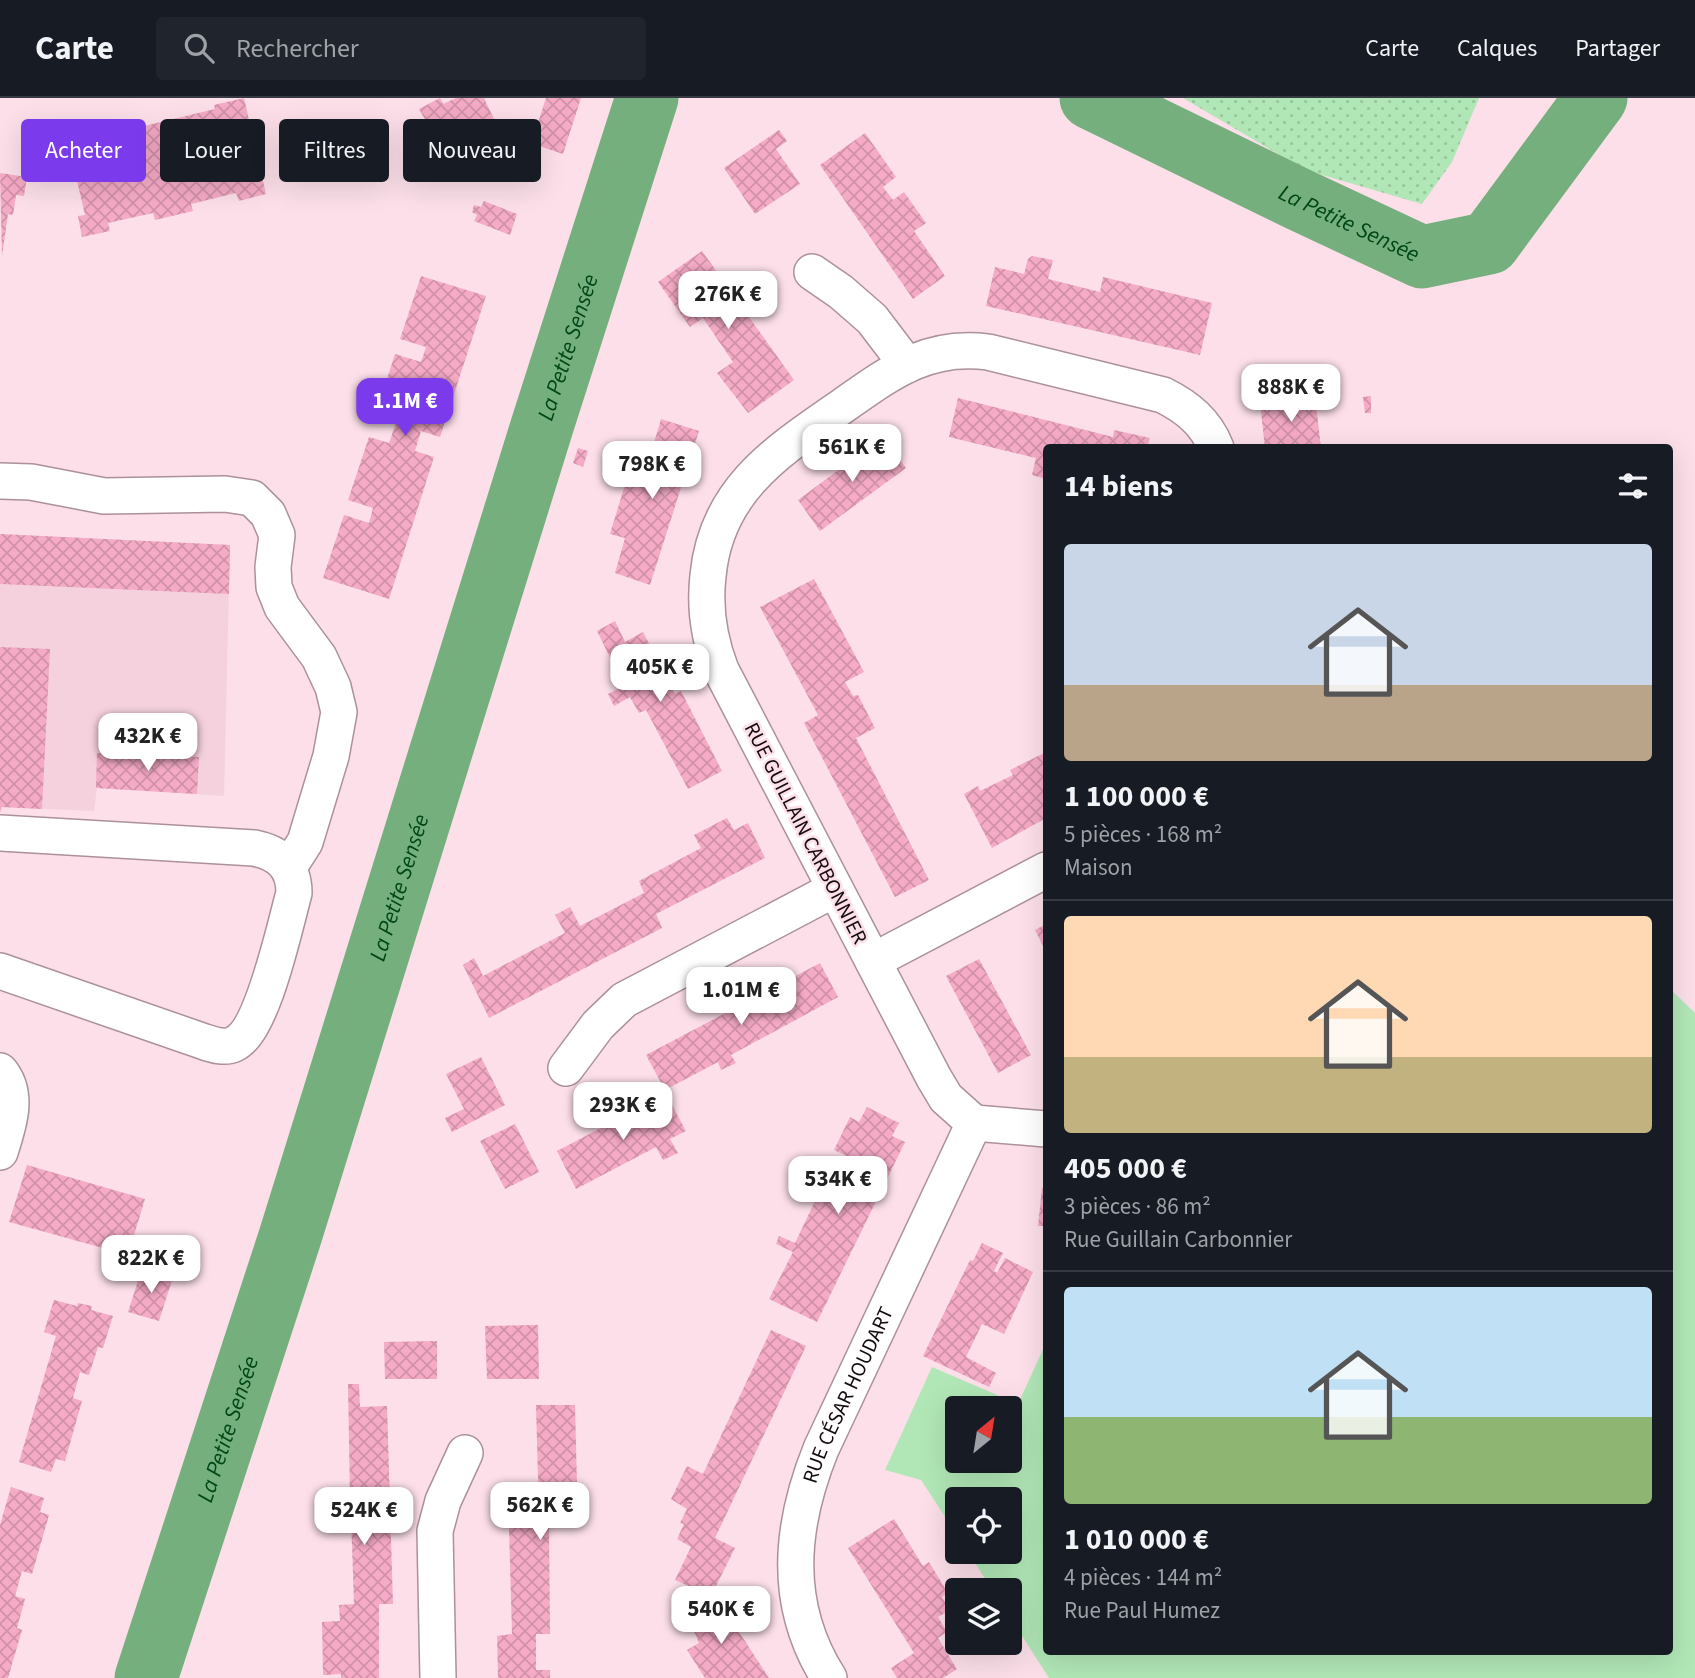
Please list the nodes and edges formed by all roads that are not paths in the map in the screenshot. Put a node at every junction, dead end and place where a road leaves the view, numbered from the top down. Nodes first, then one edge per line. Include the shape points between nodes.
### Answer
1 (812, 272) dead end
2 (907, 365) junction
3 (1214, 444) edge
4 (0, 481) edge
5 (0, 833) edge
6 (289, 867) junction
7 (1043, 872) edge
8 (835, 889) junction
9 (873, 961) junction
10 (0, 971) edge
11 (566, 1068) dead end
12 (0, 1071) edge
13 (974, 1123) junction
14 (1043, 1129) edge
15 (0, 1153) edge
16 (466, 1453) dead end
17 (438, 1678) edge
18 (829, 1678) edge

1 - 2 street via 873,318
2 - 3 street, RUE GUILLAIN CARBONNIER via 928,355 970,349 1146,389 1181,403 1205,426
2 - 8 street, RUE GUILLAIN CARBONNIER via 788,445 751,478 723,516 709,562 706,612 713,650
4 - 6 street via 104,496 225,494 252,498 268,514 276,535 274,587 282,607 319,657 339,712 331,756 304,842
5 - 6 street via 254,848 267,850
6 - 10 street via 295,893 263,1000 253,1024 233,1045 201,1041
7 - 9 street
8 - 9 street, RUE GUILLAIN CARBONNIER
8 - 11 street via 624,1000 598,1025
9 - 13 street, RUE GUILLAIN CARBONNIER via 941,1090
12 - 15 street via 12,1107
13 - 14 street
13 - 18 street, RUE CÉSAR HOUDART via 821,1449 804,1495 796,1540 798,1593 810,1643
16 - 17 street via 436,1524

